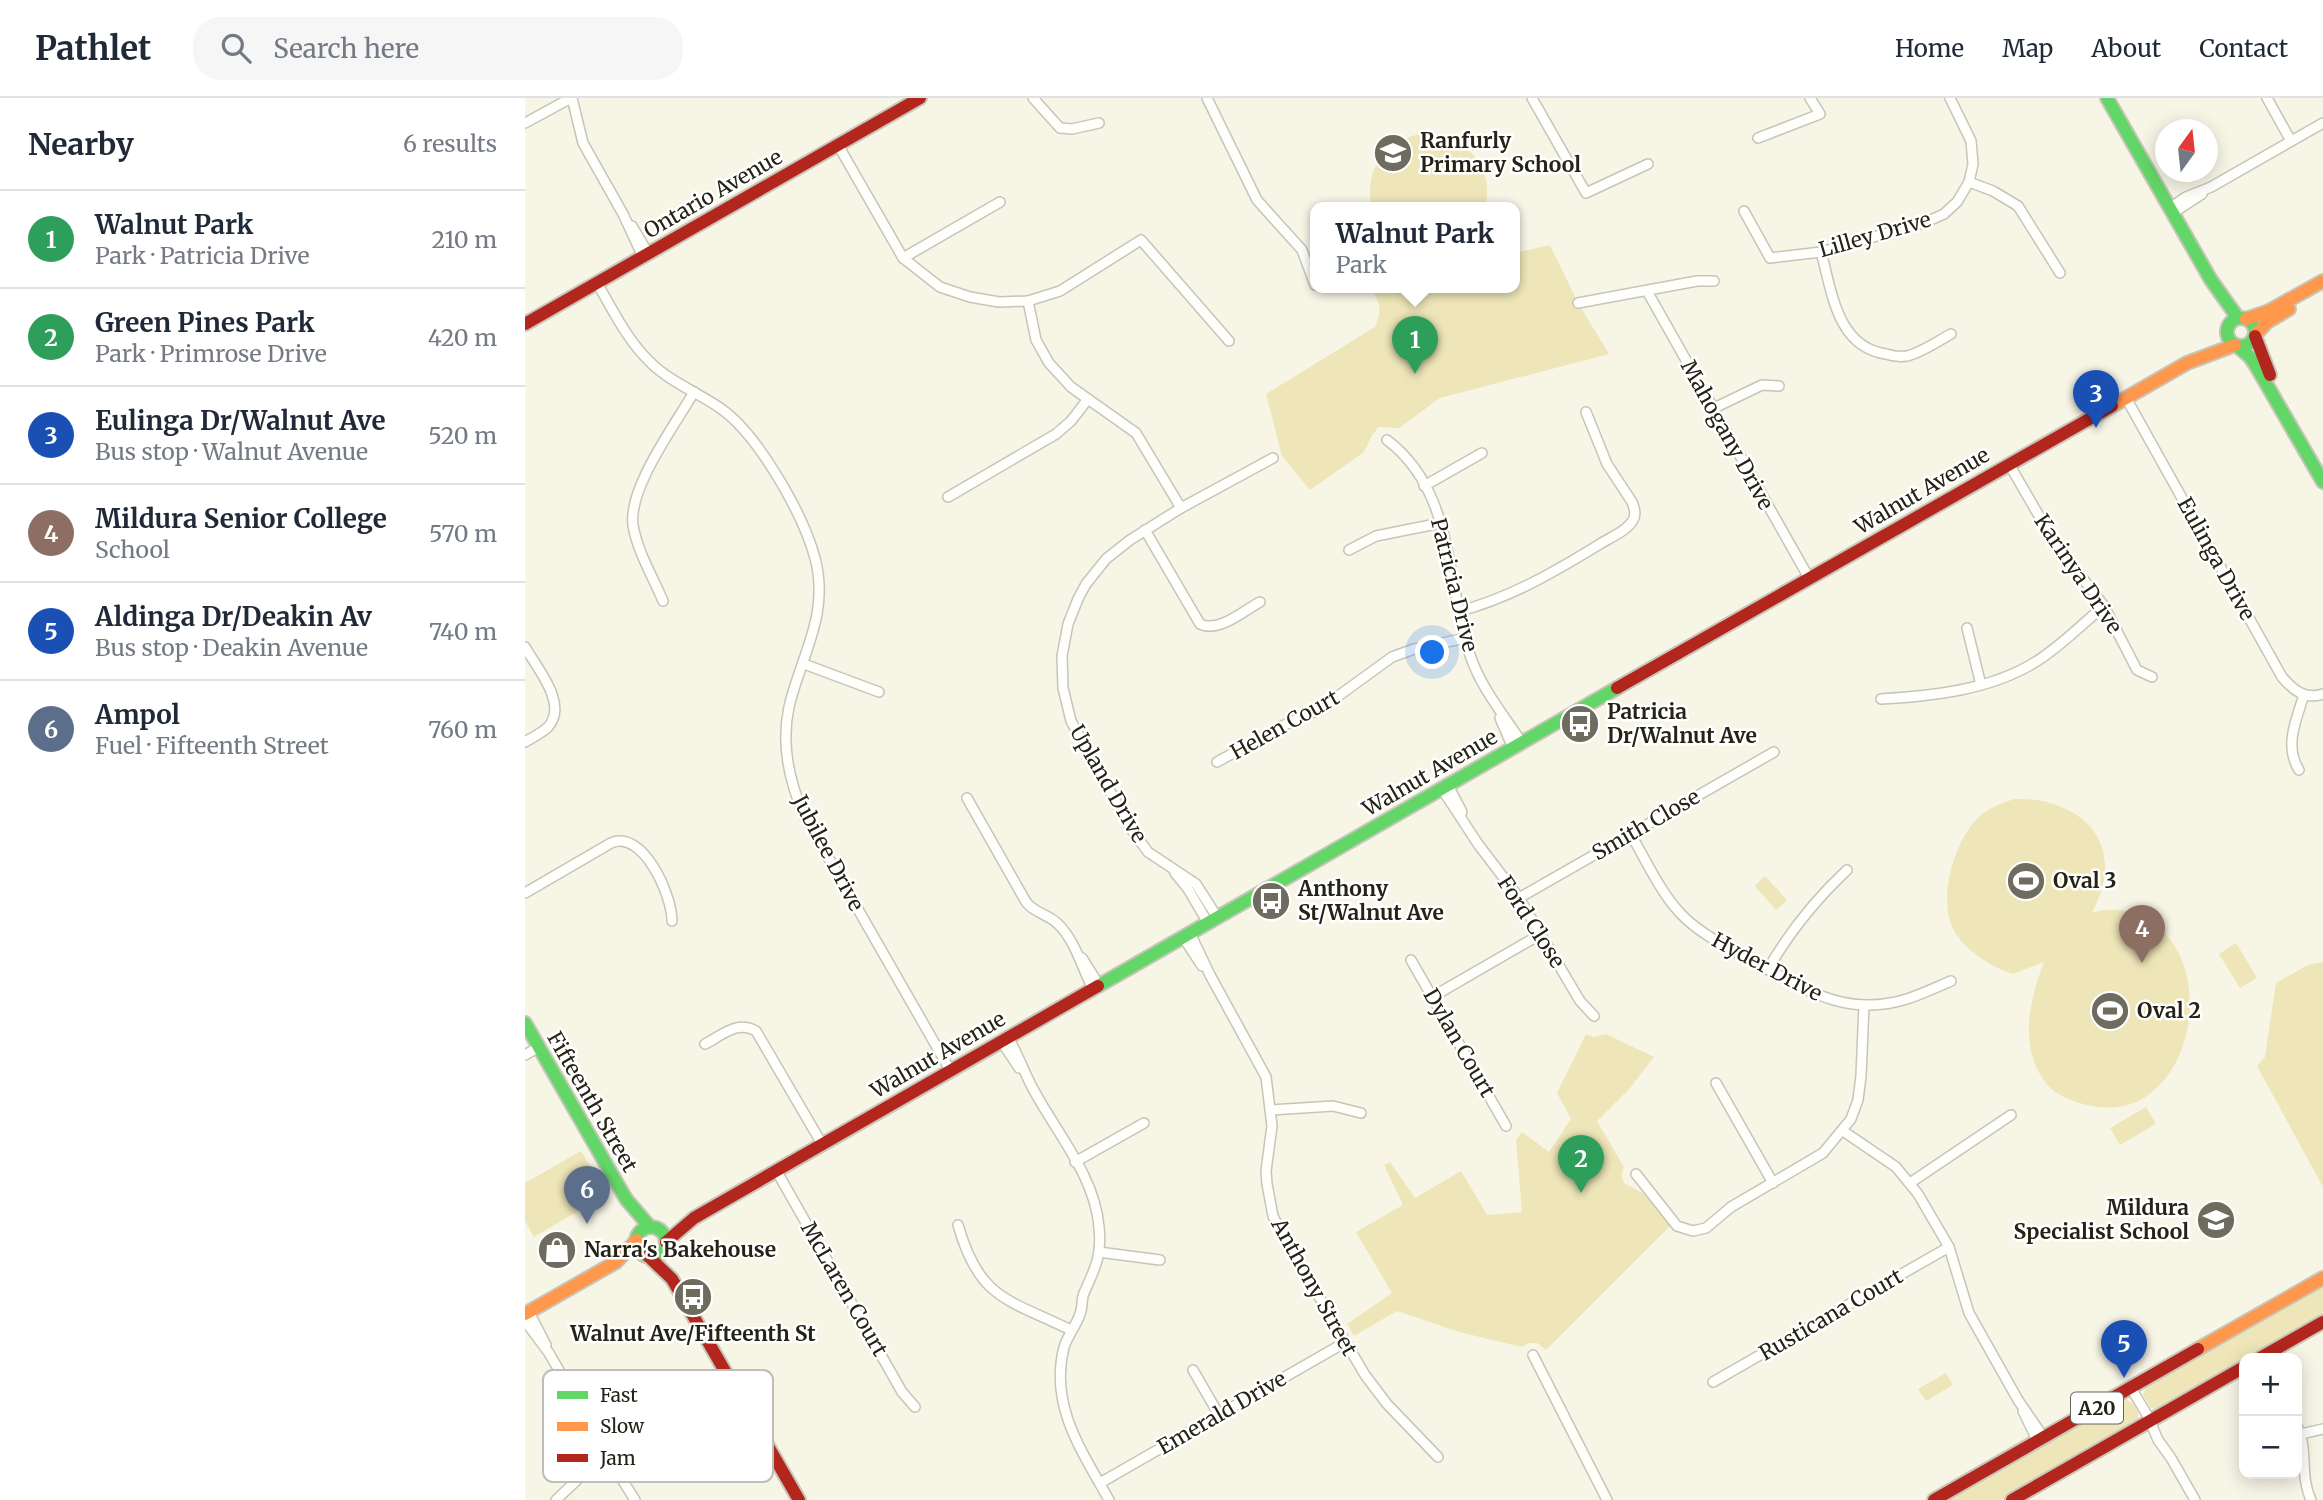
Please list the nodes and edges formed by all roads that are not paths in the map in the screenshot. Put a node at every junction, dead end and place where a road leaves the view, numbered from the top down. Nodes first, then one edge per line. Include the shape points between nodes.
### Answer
1 (571, 98) edge
2 (920, 98) edge
3 (1033, 98) edge
4 (1207, 98) edge
5 (1532, 98) edge
6 (1810, 98) edge
7 (1950, 98) edge
8 (2107, 98) edge
9 (2267, 98) edge
10 (525, 123) edge
11 (2323, 123) edge
12 (1099, 124) dead end
13 (1758, 138) dead end
14 (2291, 141) junction
15 (838, 145) junction
16 (1648, 164) dead end
17 (1969, 182) junction
18 (1000, 202) dead end
19 (2172, 210) junction
20 (1744, 211) dead end
21 (1821, 252) junction
22 (645, 255) junction
23 (903, 258) junction
24 (1310, 270) edge
25 (2060, 273) dead end
26 (1714, 281) dead end
27 (2323, 281) edge
28 (597, 283) junction
29 (2323, 290) edge
30 (1647, 291) junction
31 (1028, 301) junction
32 (1579, 303) dead end
33 (2235, 323) junction
34 (525, 324) edge
35 (1951, 334) dead end
36 (2255, 335) junction
37 (1229, 341) dead end
38 (2236, 346) junction
39 (2187, 363) junction
40 (1779, 386) dead end
41 (694, 392) junction
42 (1088, 398) junction
43 (2126, 398) junction
44 (1712, 409) junction
45 (1585, 412) dead end
46 (1387, 440) dead end
47 (1482, 453) dead end
48 (1273, 458) dead end
49 (2009, 464) junction
50 (2323, 466) edge
51 (2323, 482) edge
52 (1424, 486) junction
53 (948, 497) dead end
54 (1181, 508) junction
55 (1441, 523) junction
56 (1145, 530) junction
57 (1349, 550) dead end
58 (1809, 578) junction
59 (663, 601) dead end
60 (1260, 601) dead end
61 (2104, 607) junction
62 (1460, 611) junction
63 (1967, 628) dead end
64 (1466, 638) junction
65 (525, 647) edge
66 (804, 664) junction
67 (2152, 677) dead end
68 (1982, 685) junction
69 (879, 692) dead end
70 (2323, 694) edge
71 (2304, 695) junction
72 (1881, 699) dead end
73 (525, 742) edge
74 (1518, 745) junction
75 (1774, 752) dead end
76 (1217, 762) dead end
77 (2299, 770) dead end
78 (1445, 787) junction
79 (967, 798) dead end
80 (1630, 833) junction
81 (1847, 870) dead end
82 (525, 893) edge
83 (1519, 898) junction
84 (672, 920) dead end
85 (1212, 920) junction
86 (1541, 934) junction
87 (1187, 935) junction
88 (1411, 960) dead end
89 (1768, 969) junction
90 (1951, 981) dead end
91 (1096, 987) junction
92 (1432, 996) junction
93 (1864, 1006) junction
94 (1594, 1016) dead end
95 (525, 1023) edge
96 (1005, 1039) junction
97 (705, 1044) dead end
98 (539, 1047) junction
99 (525, 1055) edge
100 (950, 1070) junction
101 (1716, 1083) dead end
102 (1272, 1110) junction
103 (1361, 1113) dead end
104 (2011, 1115) dead end
105 (1144, 1123) dead end
106 (1506, 1126) dead end
107 (1843, 1131) junction
108 (822, 1144) junction
109 (1075, 1162) junction
110 (776, 1170) junction
111 (1636, 1174) dead end
112 (1910, 1182) junction
113 (1773, 1183) junction
114 (626, 1199) junction
115 (694, 1218) junction
116 (958, 1224) dead end
117 (655, 1228) junction
118 (637, 1238) junction
119 (665, 1244) junction
120 (1949, 1247) junction
121 (1099, 1252) junction
122 (646, 1255) junction
123 (1160, 1260) dead end
124 (616, 1262) junction
125 (2323, 1278) edge
126 (672, 1279) junction
127 (526, 1315) edge
128 (2323, 1322) edge
129 (1071, 1330) junction
130 (1343, 1343) junction
131 (2269, 1353) edge
132 (1533, 1355) dead end
133 (558, 1370) edge
134 (724, 1370) edge
135 (1193, 1370) dead end
136 (2239, 1370) edge
137 (1713, 1382) dead end
138 (2131, 1388) junction
139 (915, 1407) dead end
140 (1219, 1415) junction
141 (2150, 1421) junction
142 (2323, 1429) edge
143 (2302, 1430) edge
144 (2041, 1440) junction
145 (2302, 1441) edge
146 (773, 1455) edge
147 (1438, 1457) dead end
148 (574, 1482) edge
149 (624, 1482) edge
150 (1100, 1483) junction
151 (556, 1500) edge
152 (635, 1500) edge
153 (799, 1500) edge
154 (1109, 1500) edge
155 (1607, 1500) edge
156 (1934, 1500) edge
157 (2012, 1500) edge
158 (2195, 1500) edge
159 (2311, 1500) edge

1 - 10 street
1 - 22 street via 583,143
2 - 15 main road, Ontario Avenue
3 - 12 street via 1060,128
4 - 24 street via 1257,200 1303,250
5 - 16 street via 1586,193
6 - 13 street via 1820,114
7 - 17 street via 1971,141
8 - 19 main road
9 - 14 street
11 - 14 street
14 - 19 street via 2186,197
15 - 22 main road, Ontario Avenue
15 - 23 street
17 - 21 street, Lilley Drive via 1944,214
17 - 25 street via 2018,206
18 - 23 street
19 - 33 main road
20 - 21 street, Lilley Drive via 1770,258
21 - 35 street via 1840,319 1859,345 1875,353 1909,356
22 - 28 main road, Ontario Avenue
23 - 31 street via 940,287 970,298
26 - 30 street
27 - 33 main road, Walnut Avenue via 2269,311
28 - 34 main road, Ontario Avenue
28 - 41 street, Jubilee Drive via 636,347 658,369
29 - 36 main road via 2267,322
30 - 32 street
30 - 44 street, Mahogany Drive
31 - 37 street via 1060,291 1141,240
31 - 42 street via 1036,340 1049,363
33 - 36 main road via 2253,324
33 - 38 main road via 2229,340
33 - 39 main road, Walnut Avenue
36 - 38 main road via 2246,346
36 - 50 main road via 2267,370
38 - 39 main road, Walnut Avenue
38 - 51 main road via 2256,366
39 - 43 main road, Walnut Avenue
40 - 44 street via 1762,385
41 - 59 street via 634,501 633,525
41 - 66 street, Jubilee Drive via 732,416 754,440 810,540 820,592
42 - 53 street via 1072,421 1055,434
42 - 54 street via 1136,433
43 - 49 main road, Walnut Avenue
43 - 71 street, Eulinga Drive via 2282,677
44 - 58 street, Mahogany Drive
45 - 62 street via 1607,464 1632,502 1634,518 1624,529 1549,575
46 - 52 street, Patricia Drive via 1406,458
47 - 52 street
48 - 54 street, Upland Drive
49 - 58 main road, Walnut Avenue
49 - 61 street, Karinya Drive via 2053,540
52 - 55 street, Patricia Drive
54 - 56 street, Upland Drive
55 - 57 street via 1376,536
55 - 62 street, Patricia Drive
56 - 60 street via 1200,624 1219,626
56 - 85 street, Upland Drive via 1106,559 1078,599 1064,642 1066,706 1138,841 1171,869
58 - 74 main road, Walnut Avenue
61 - 67 street, Karinya Drive via 2137,670
61 - 68 street via 2036,662
62 - 64 street, Patricia Drive
63 - 68 street
64 - 74 street, Patricia Drive via 1475,668
64 - 76 street, Helen Court via 1392,657 1319,710
65 - 73 street via 555,707 547,728
66 - 69 street
66 - 100 street, Jubilee Drive via 787,721 792,786 804,815
68 - 72 street
70 - 71 street
71 - 77 street via 2292,741 2293,761
74 - 78 main road, Walnut Avenue
75 - 80 street, Smith Close
78 - 83 street, Ford Close via 1478,844
78 - 85 main road, Walnut Avenue
79 - 91 street via 1026,902 1064,930
80 - 83 street, Smith Close
80 - 89 street, Hyder Drive via 1666,894 1688,921
81 - 89 street via 1809,908
82 - 84 street via 623,840 644,852 671,902
83 - 86 street, Ford Close
85 - 87 main road, Walnut Avenue
86 - 92 street
86 - 94 street, Ford Close via 1580,1001
87 - 91 main road, Walnut Avenue
87 - 102 street, Anthony Street via 1266,1077
88 - 92 street, Dylan Court
89 - 93 street, Hyder Drive via 1823,998
90 - 93 street, Hyder Drive via 1908,999
91 - 96 main road, Walnut Avenue
92 - 106 street, Dylan Court
93 - 107 street via 1860,1089
95 - 98 main road, Fifteenth Street
96 - 100 main road, Walnut Avenue
96 - 109 street
97 - 108 street via 736,1027 756,1031
98 - 99 street
98 - 114 main road, Fifteenth Street
100 - 108 main road, Walnut Avenue
101 - 113 street
102 - 103 street via 1333,1106
102 - 130 street, Anthony Street via 1266,1171 1273,1216
104 - 112 street
105 - 109 street
107 - 112 street
107 - 113 street via 1823,1153
108 - 110 main road, Walnut Avenue
109 - 121 street via 1094,1200
110 - 115 main road, Walnut Avenue
110 - 139 street, McLaren Court via 902,1392
111 - 113 street via 1677,1226 1687,1231 1706,1228
112 - 120 street
114 - 117 main road, Fifteenth Street
114 - 118 main road, Fifteenth Street
115 - 117 main road, Walnut Avenue
115 - 119 main road, Walnut Avenue
116 - 129 street via 969,1258 987,1286
117 - 118 main road via 642,1230
117 - 119 main road via 664,1234
118 - 122 main road via 638,1249
118 - 124 main road
119 - 122 main road via 660,1253
119 - 126 main road
120 - 137 street, Rusticana Court
120 - 144 street via 1969,1313 2028,1426
121 - 123 street
121 - 129 street via 1080,1316
122 - 124 main road
122 - 126 main road
124 - 127 main road
125 - 138 main road, A20
126 - 134 main road
127 - 133 street
128 - 131 main road
129 - 150 street via 1060,1371 1063,1407 1070,1431
130 - 140 street, Emerald Drive
130 - 147 street, Anthony Street via 1376,1391
132 - 155 street
135 - 140 street
136 - 141 main road, A20
138 - 141 street
138 - 144 main road, A20
140 - 150 street, Emerald Drive
141 - 157 main road, A20
141 - 158 street
142 - 143 street
144 - 156 main road, A20
145 - 159 street via 2304,1480
146 - 153 main road
148 - 151 street
149 - 152 street
150 - 154 street

